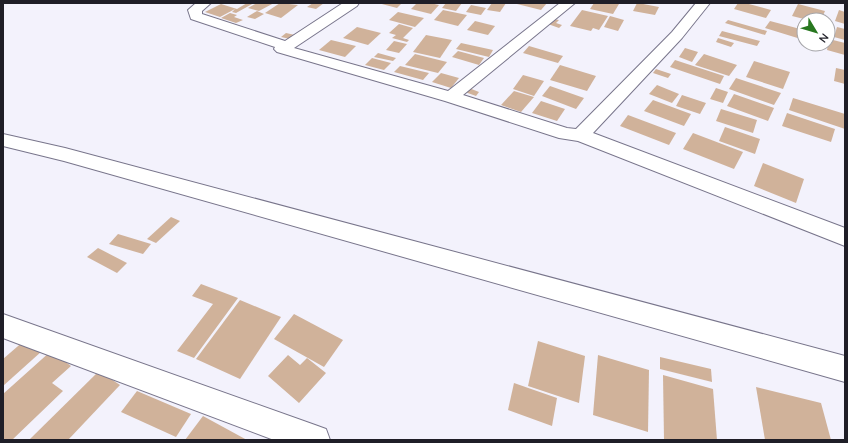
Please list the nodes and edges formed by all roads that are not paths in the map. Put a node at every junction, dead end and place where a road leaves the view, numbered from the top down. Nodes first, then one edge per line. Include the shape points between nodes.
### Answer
1 (204, 3) edge
2 (352, 3) edge
3 (568, 3) edge
4 (703, 3) edge
5 (286, 46) junction
6 (451, 97) junction
7 (581, 135) junction
8 (3, 140) edge
9 (845, 237) edge
10 (3, 326) edge
11 (845, 369) edge
12 (301, 438) edge

1 - 5 street via 195,10 196,16
2 - 5 street
3 - 6 street
4 - 7 street via 677,35
5 - 6 street via 282,49
6 - 7 street via 566,134
7 - 9 street
8 - 11 street
10 - 12 street

